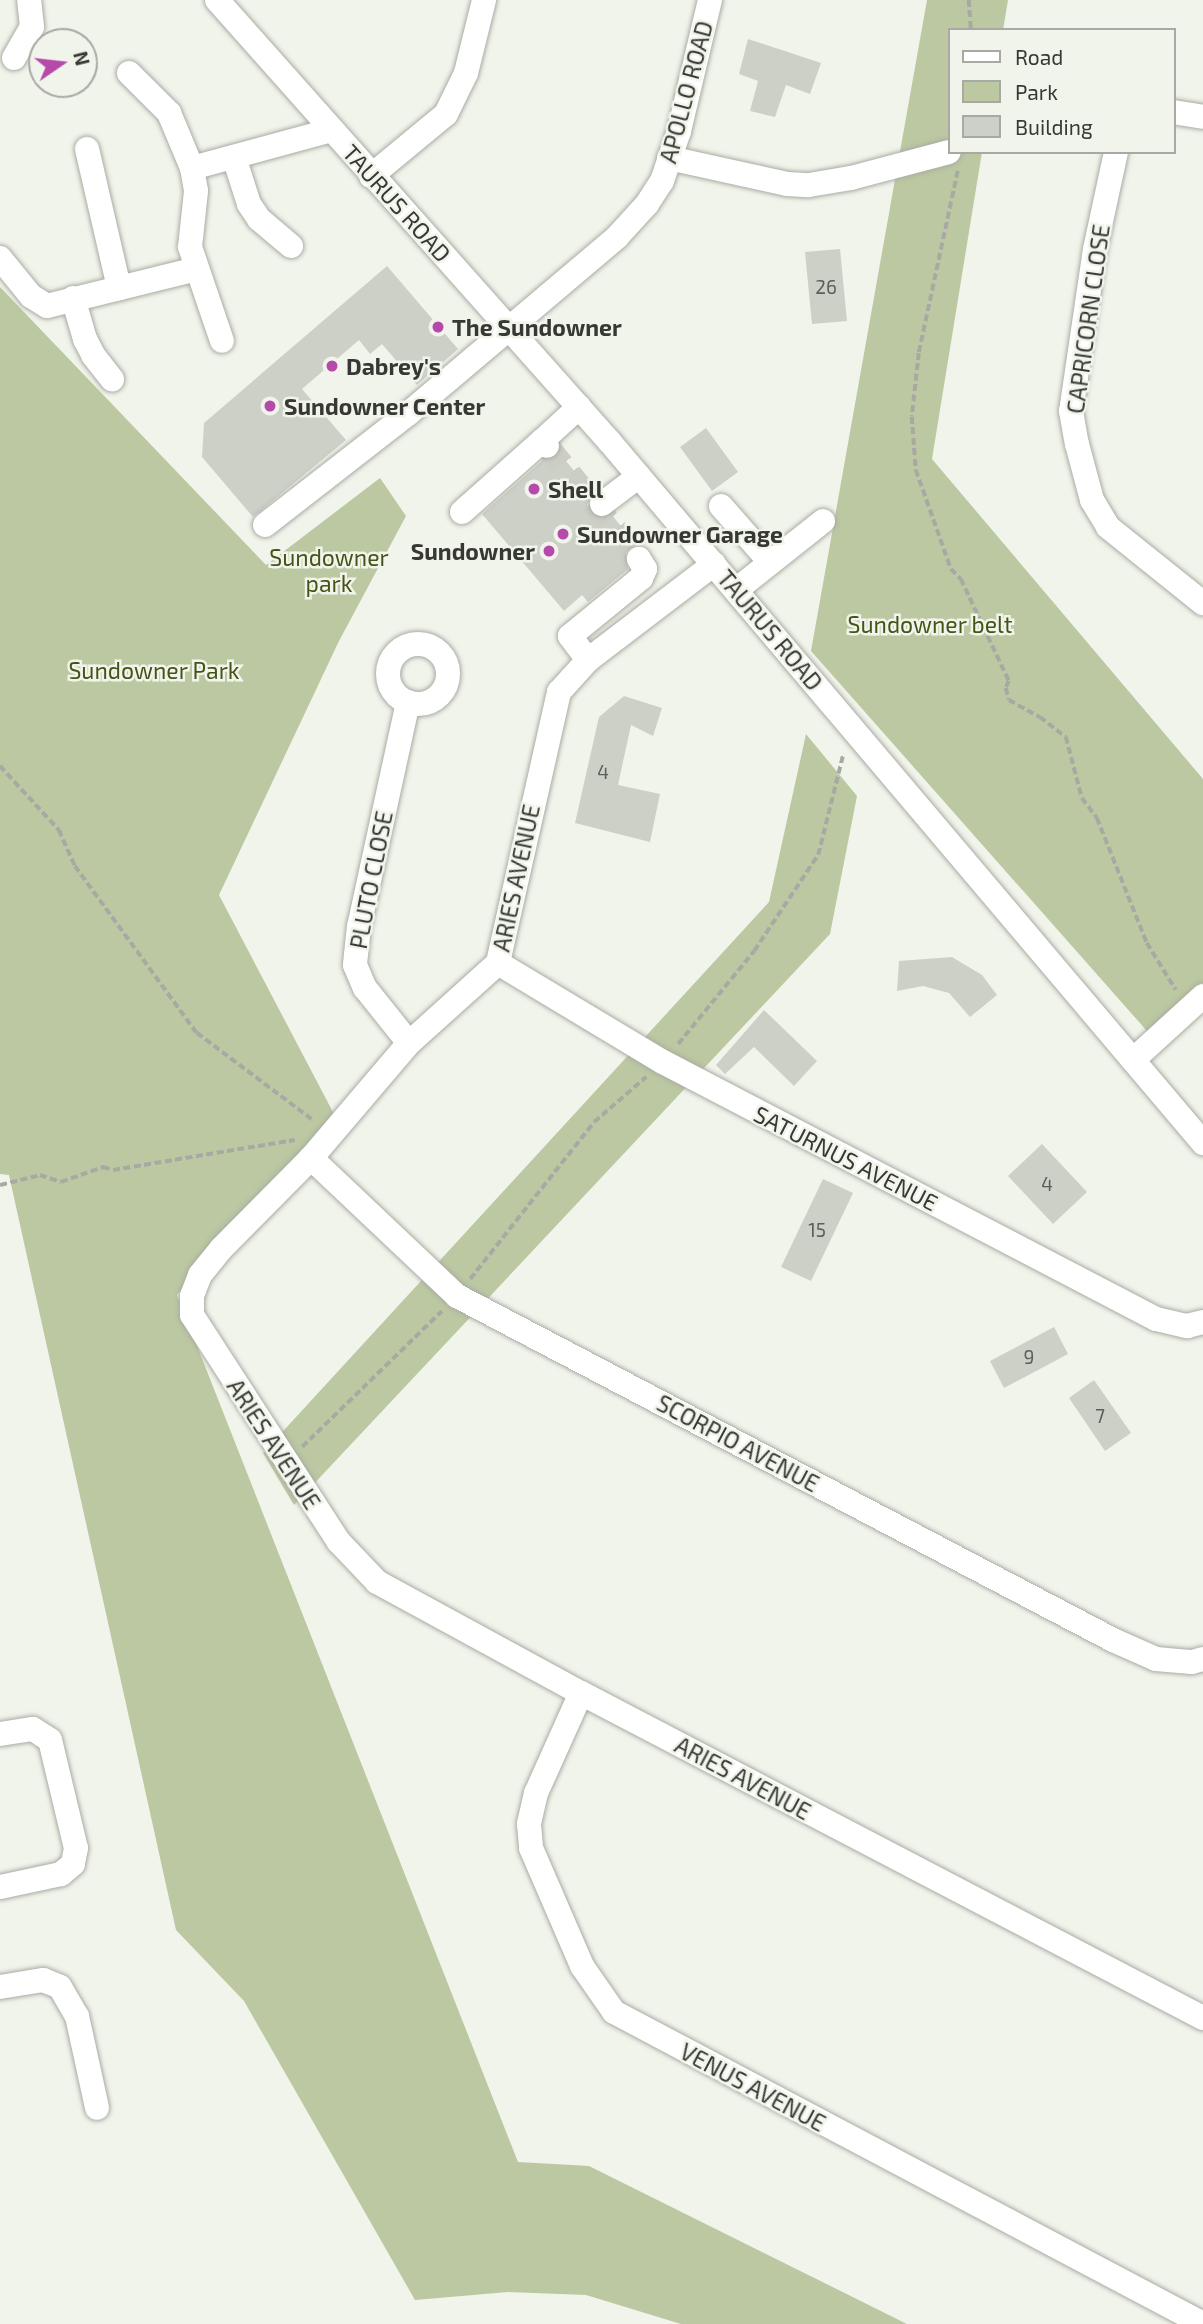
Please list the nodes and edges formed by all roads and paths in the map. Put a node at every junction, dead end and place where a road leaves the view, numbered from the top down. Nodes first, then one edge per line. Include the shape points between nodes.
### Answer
1 (29, 0) edge
2 (217, 0) edge
3 (484, 0) edge
4 (710, 0) edge
5 (969, 0) edge
6 (971, 28) edge
7 (14, 58) dead end
8 (130, 73) dead end
9 (1175, 112) edge
10 (1203, 117) edge
11 (331, 130) junction
12 (86, 149) dead end
13 (1116, 154) edge
14 (234, 158) junction
15 (669, 158) junction
16 (954, 159) edge
17 (192, 168) junction
18 (371, 176) junction
19 (291, 246) dead end
20 (0, 258) edge
21 (196, 269) junction
22 (119, 288) junction
23 (73, 298) junction
24 (509, 327) junction
25 (222, 341) dead end
26 (112, 379) dead end
27 (579, 407) junction
28 (639, 476) junction
29 (602, 504) dead end
30 (721, 506) dead end
31 (462, 512) dead end
32 (823, 521) dead end
33 (265, 525) dead end
34 (639, 559) dead end
35 (770, 562) junction
36 (714, 564) junction
37 (736, 590) junction
38 (1203, 603) edge
39 (588, 660) junction
40 (408, 702) dead end
41 (851, 726) junction
42 (0, 766) edge
43 (498, 963) junction
44 (1195, 1003) edge
45 (409, 1043) junction
46 (1133, 1060) junction
47 (663, 1062) junction
48 (332, 1134) junction
49 (1203, 1143) edge
50 (311, 1158) junction
51 (0, 1185) edge
52 (457, 1296) junction
53 (1203, 1322) edge
54 (287, 1462) junction
55 (1203, 1659) edge
56 (581, 1693) junction
57 (0, 1734) edge
58 (0, 1887) edge
59 (0, 1987) edge
60 (1203, 2018) edge
61 (97, 2108) dead end
62 (1203, 2324) edge

1 - 7 street via 33,27
2 - 11 street, TAURUS ROAD
3 - 18 street via 475,41 446,114
4 - 15 street, APOLLO ROAD via 687,103
5 - 6 path
8 - 17 street via 169,113
9 - 10 street
11 - 14 street
11 - 18 street, TAURUS ROAD
12 - 22 street
13 - 38 street, CAPRICORN CLOSE via 1095,249 1071,411 1077,444 1092,500 1108,527
14 - 17 street
14 - 19 street via 249,204 259,219
15 - 16 street via 809,186
15 - 24 street, APOLLO ROAD via 662,181 647,204 617,237
16 - 44 path via 919,353 912,417 916,470 951,569 961,579 1009,681 1009,700 1066,737 1082,798 1097,818 1147,943
17 - 21 street via 195,191 190,247
18 - 24 street, TAURUS ROAD
20 - 23 street via 38,302 51,306
21 - 22 street
21 - 25 street
22 - 23 street
23 - 26 street via 85,339
24 - 27 street, TAURUS ROAD
24 - 33 street, APOLLO ROAD
27 - 28 street, TAURUS ROAD
27 - 31 street via 545,443
28 - 29 street
28 - 36 street, TAURUS ROAD
30 - 35 street
32 - 35 street
34 - 39 street via 645,569 641,578 570,636
35 - 37 street
36 - 37 street, TAURUS ROAD
36 - 39 street, ARIES AVENUE
37 - 41 street, TAURUS ROAD
39 - 43 street, ARIES AVENUE via 554,703
40 - 45 street, PLUTO CLOSE via 359,926 355,965 365,988
41 - 46 street, TAURUS ROAD
41 - 47 path via 818,855 754,951
42 - 48 path via 59,830 75,866 197,1033
43 - 45 street, ARIES AVENUE
43 - 47 street, SATURNUS AVENUE
44 - 46 street
45 - 48 street, ARIES AVENUE
46 - 49 street, TAURUS ROAD
47 - 52 path via 594,1122
47 - 53 street, SATURNUS AVENUE via 1156,1319 1187,1326
48 - 50 street, ARIES AVENUE
48 - 51 path via 113,1170 103,1167 61,1182 40,1175
50 - 52 street, SCORPIO AVENUE
50 - 54 street, ARIES AVENUE via 221,1249 200,1275 192,1296 192,1315
52 - 54 path
52 - 55 street, SCORPIO AVENUE via 1113,1640 1156,1660
54 - 56 street, ARIES AVENUE via 339,1542 377,1581
56 - 60 street, ARIES AVENUE
56 - 62 street, VENUS AVENUE via 536,1793 529,1824 530,1848 582,1966 614,2011
57 - 58 street via 33,1729 50,1740 76,1848 73,1864 61,1874
59 - 61 street via 43,1980 60,1987 77,2016

